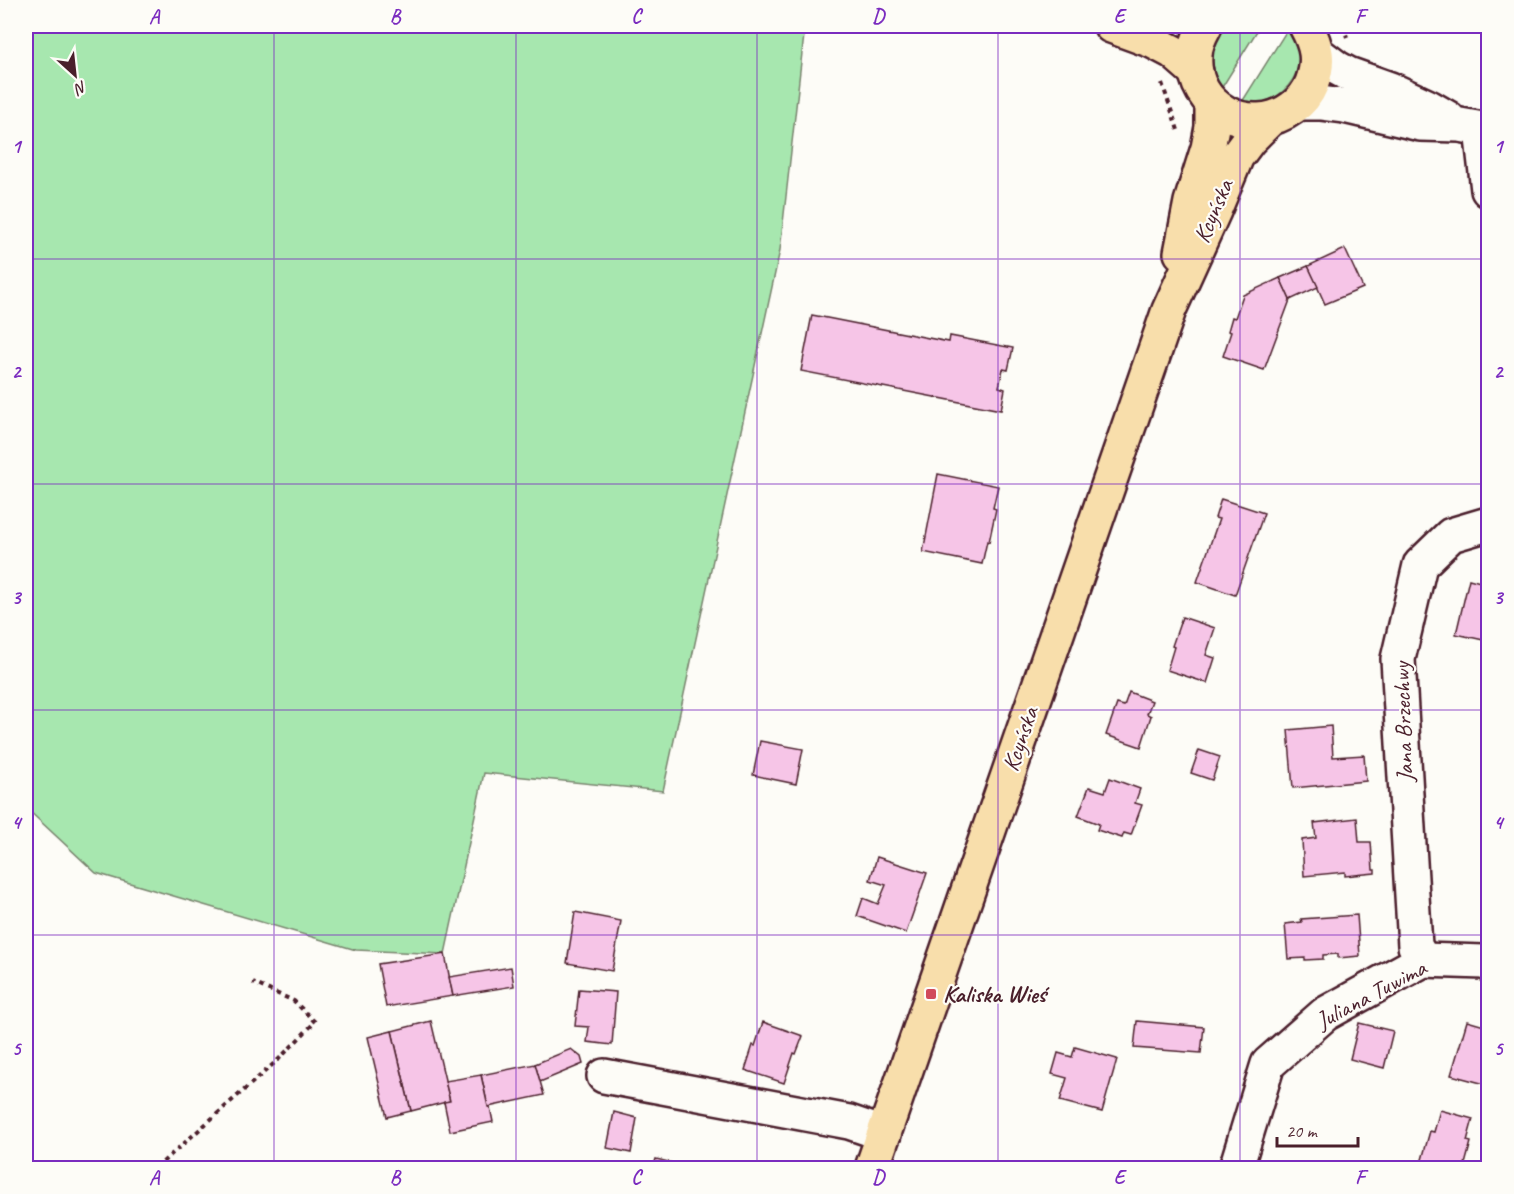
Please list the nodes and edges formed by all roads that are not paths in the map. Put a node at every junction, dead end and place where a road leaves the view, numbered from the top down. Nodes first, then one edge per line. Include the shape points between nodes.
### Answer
1 (1111, 26) edge
2 (1205, 26) edge
3 (1312, 39) edge
4 (1196, 72) junction
5 (1212, 103) junction
6 (1299, 103) junction
7 (1269, 120) junction
8 (1476, 128) edge
9 (1488, 190) edge
10 (1169, 310) junction
11 (1488, 524) edge
12 (1423, 960) junction
13 (1488, 964) edge
14 (604, 1076) dead end
15 (884, 1134) junction
16 (872, 1168) edge
17 (1236, 1168) edge

1 - 4 main road via 1173,52
2 - 4 main road via 1195,56
3 - 6 main road via 1316,71 1310,89
3 - 8 street via 1337,68 1348,74
4 - 5 main road
5 - 7 main road via 1239,118
5 - 10 main road, Kcyńska via 1208,148 1191,202
6 - 7 main road, Kcyńska
6 - 8 street via 1344,105 1420,124
7 - 10 main road, Kcyńska via 1237,156
8 - 9 street
10 - 15 main road, Kcyńska
11 - 12 street, Jana Brzechwy via 1451,535 1420,565 1398,659 1415,946
12 - 13 street, Juliana Tuwima
12 - 17 street, Juliana Tuwima via 1325,1014 1268,1064
14 - 15 street via 849,1122
15 - 16 main road, Kcyńska

